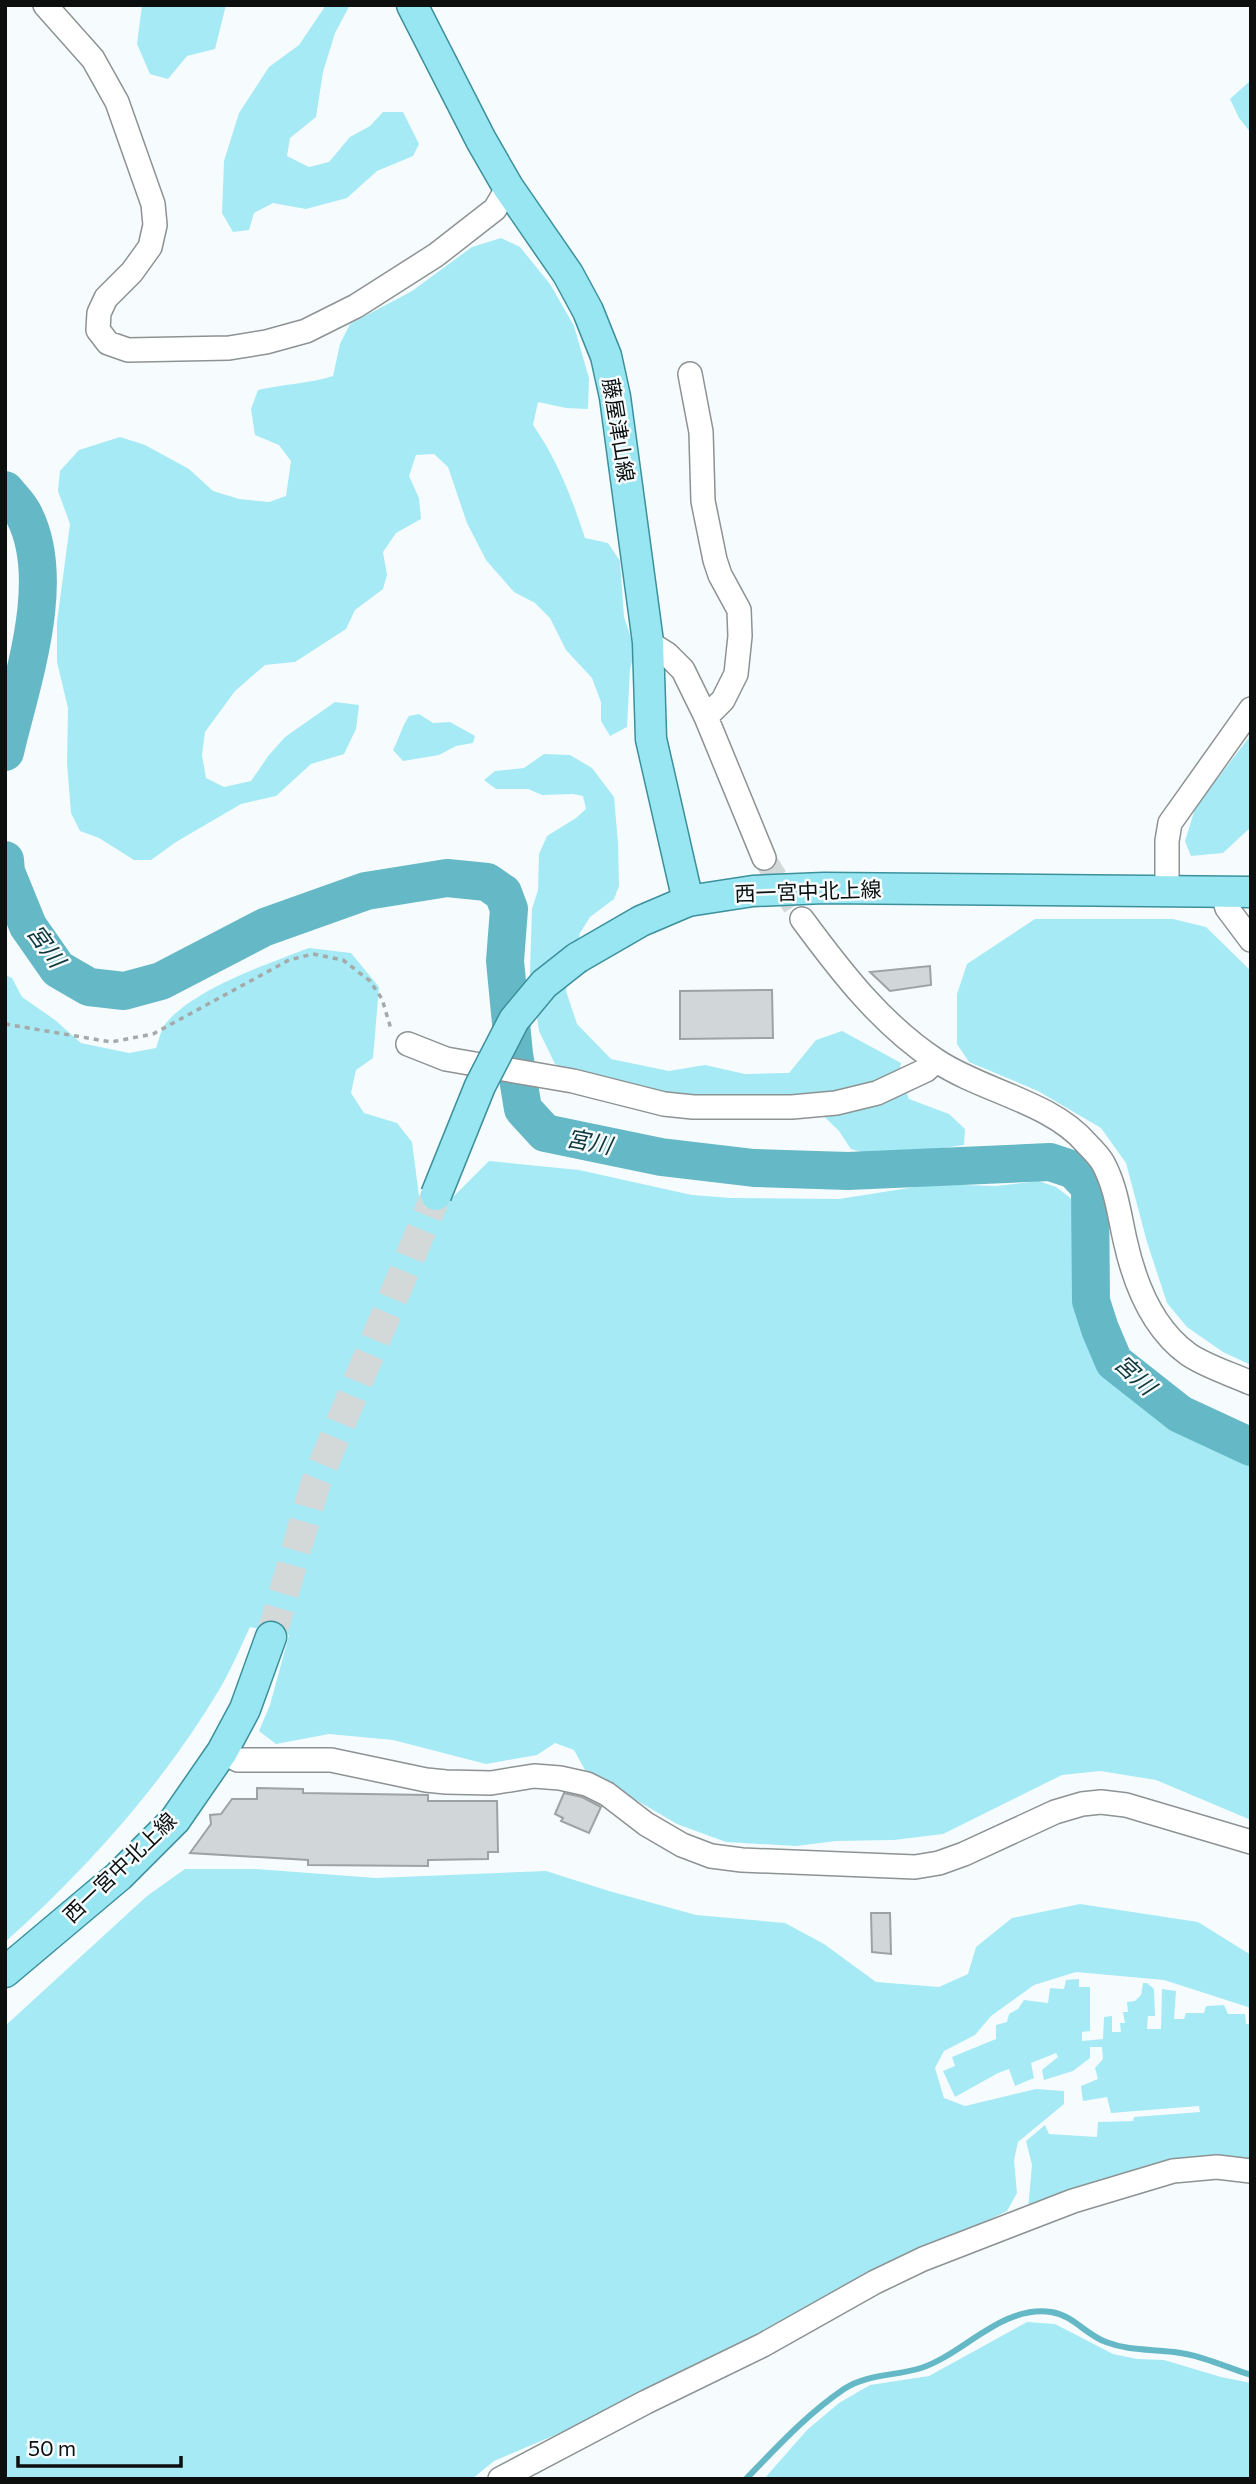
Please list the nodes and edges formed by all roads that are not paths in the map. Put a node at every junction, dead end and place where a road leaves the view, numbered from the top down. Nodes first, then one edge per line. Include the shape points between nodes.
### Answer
1 (45, 5) edge
2 (412, 5) edge
3 (508, 187) junction
4 (690, 374) dead end
5 (648, 642) junction
6 (1251, 709) edge
7 (706, 718) junction
8 (764, 858) tunnel mouth
9 (1167, 891) junction
10 (1236, 892) edge
11 (688, 901) junction
12 (802, 919) tunnel mouth
13 (1251, 940) edge
14 (408, 1044) road end
15 (936, 1061) junction
16 (436, 1195) tunnel mouth
17 (1251, 1382) edge
18 (271, 1637) tunnel mouth
19 (222, 1752) junction
20 (1251, 1842) edge
21 (5, 1972) edge
22 (1251, 2171) edge
23 (500, 2479) edge

1 - 3 street via 93,59 117,102 153,204 155,226 150,247 106,298 99,313 98,330 108,343 128,350 229,348 306,331 436,256 495,209
2 - 3 main road, 藤屋津山線
3 - 5 main road, 藤屋津山線 via 568,274 606,356
4 - 7 street via 701,432 703,500 715,560 739,610 740,623 736,674 723,700
5 - 7 street via 683,670
5 - 11 main road, 藤屋津山線 via 650,740
6 - 9 street via 1170,823
7 - 8 street
9 - 10 main road, 西一宮中北上線
9 - 11 main road, 西一宮中北上線 via 824,888 753,891
10 - 13 street via 1227,908
11 - 16 main road, 西一宮中北上線, bridge via 641,921 577,958 544,984 514,1020 480,1086
12 - 15 street via 866,1001
14 - 15 street via 446,1059 694,1107 792,1108 836,1103 877,1093
15 - 17 street via 1051,1115 1083,1139 1102,1160 1114,1186 1132,1269 1164,1331 1189,1354
18 - 19 main road, 西一宮中北上線 via 245,1709
19 - 20 street via 238,1759 331,1760 446,1782 560,1778 607,1794 682,1845 711,1856 742,1860 915,1867 964,1854 1055,1812 1101,1802 1126,1805
19 - 21 main road, 西一宮中北上線 via 174,1820 119,1876
22 - 23 street via 1217,2167 1173,2171 1073,2202 923,2259

